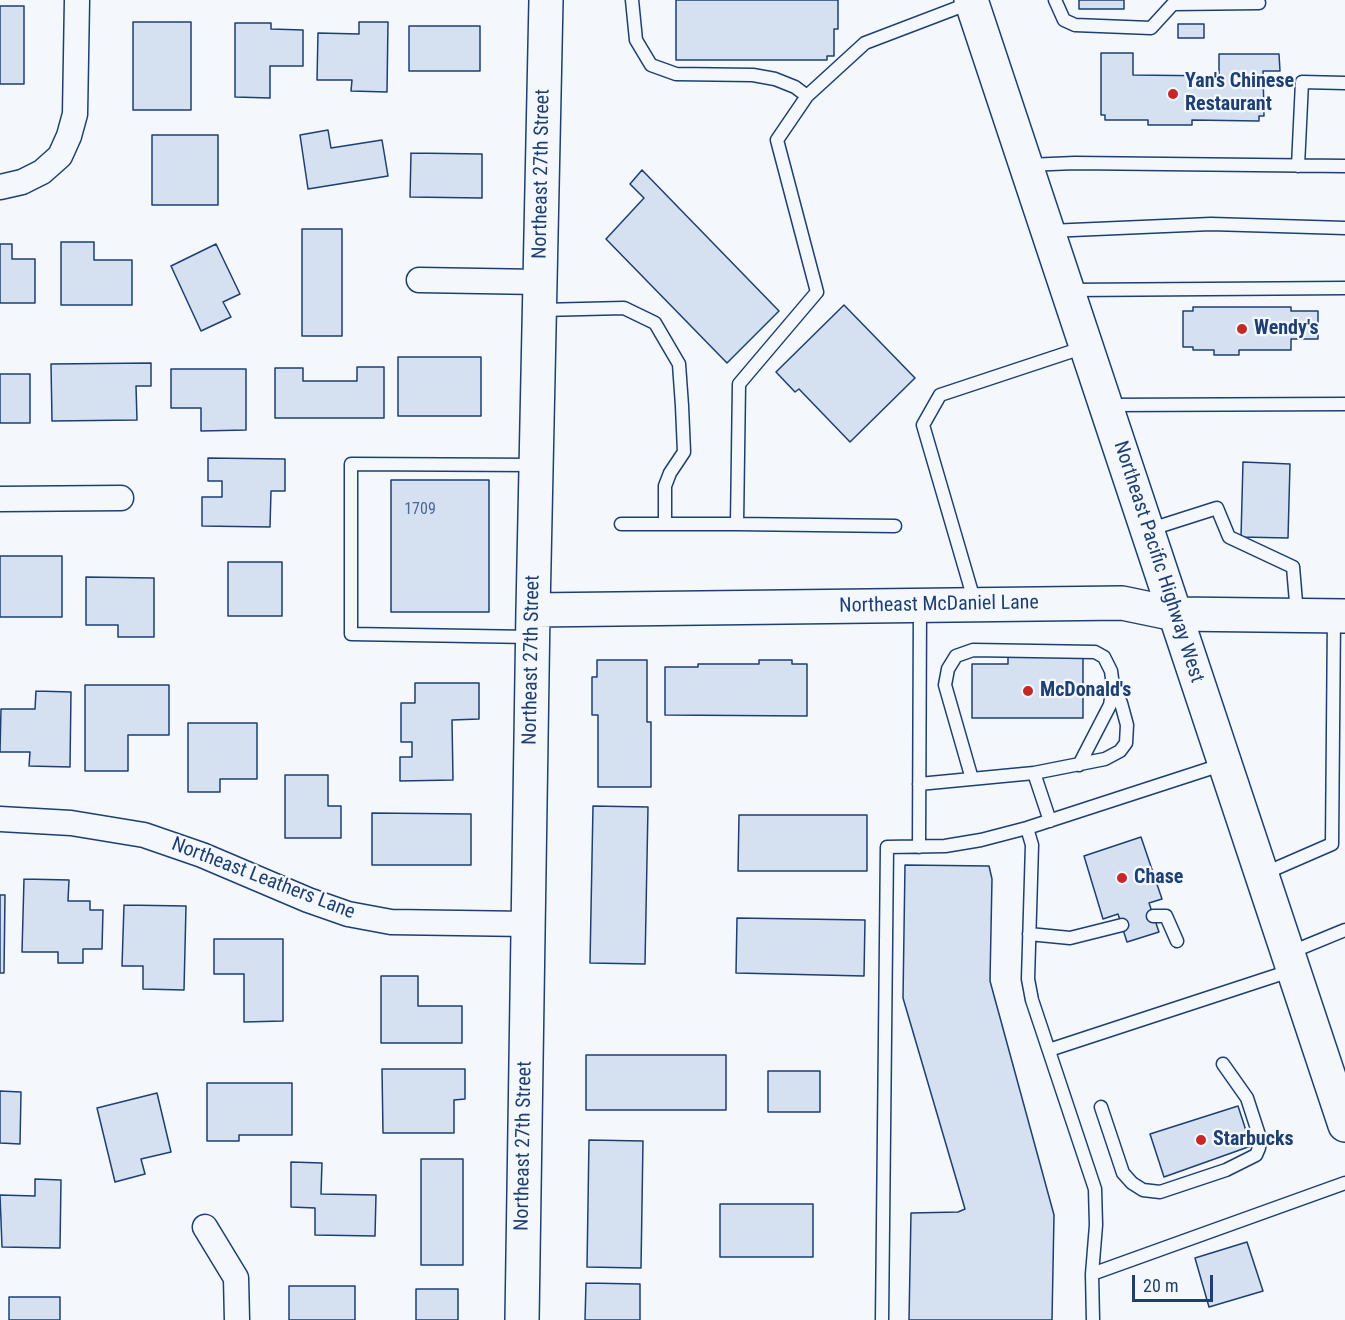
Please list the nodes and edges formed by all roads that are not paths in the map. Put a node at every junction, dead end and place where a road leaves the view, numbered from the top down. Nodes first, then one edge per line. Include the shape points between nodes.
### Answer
1 (77, 0) edge
2 (546, 0) edge
3 (632, 0) edge
4 (1055, 0) edge
5 (975, 1) edge
6 (1259, 3) dead end
7 (1345, 83) edge
8 (807, 96) junction
9 (1026, 165) junction
10 (1298, 166) junction
11 (1345, 166) edge
12 (0, 187) edge
13 (1345, 228) edge
14 (1048, 231) junction
15 (419, 280) dead end
16 (1345, 288) edge
17 (1067, 290) junction
18 (540, 296) junction
19 (1087, 347) junction
20 (1345, 404) edge
21 (1106, 405) junction
22 (536, 465) junction
23 (121, 498) dead end
24 (0, 499) edge
25 (621, 524) dead end
26 (665, 524) junction
27 (737, 524) junction
28 (895, 526) dead end
29 (1148, 530) junction
30 (976, 604) junction
31 (920, 605) junction
32 (1175, 614) junction
33 (1297, 616) junction
34 (1340, 616) edge
35 (533, 623) junction
36 (1113, 686) junction
37 (1225, 764) junction
38 (1079, 765) junction
39 (1034, 773) junction
40 (972, 779) junction
41 (919, 784) junction
42 (0, 819) edge
43 (1050, 821) junction
44 (1027, 828) junction
45 (919, 848) junction
46 (1262, 875) junction
47 (1153, 916) dead end
48 (527, 924) junction
49 (1122, 925) dead end
50 (1345, 930) edge
51 (1029, 934) junction
52 (1177, 941) dead end
53 (1291, 961) junction
54 (1049, 1050) junction
55 (1223, 1064) dead end
56 (1101, 1107) dead end
57 (1345, 1125) edge
58 (1345, 1183) edge
59 (205, 1227) dead end
60 (1092, 1274) junction
61 (237, 1320) edge
62 (522, 1320) edge
63 (882, 1320) edge
64 (1092, 1320) edge

1 - 12 street via 75,114 69,136 60,156 42,172
2 - 18 main road, Northeast 27th Street
3 - 8 lane via 636,40 651,65 676,74 775,79
4 - 6 lane via 1064,20 1076,25 1151,28 1173,4
5 - 8 lane via 866,43
5 - 9 main road, Northeast Pacific Highway West
7 - 10 lane via 1302,82
8 - 27 lane via 777,140 817,292 739,384
9 - 10 lane
9 - 14 main road, Northeast Pacific Highway West
10 - 11 lane
13 - 14 lane via 1211,224
14 - 17 main road, Northeast Pacific Highway West
15 - 18 street
16 - 17 lane
17 - 19 main road, Northeast Pacific Highway West
18 - 22 main road, Northeast 27th Street
18 - 26 lane via 624,308 655,323 679,364 684,452 665,486
19 - 21 main road, Northeast Pacific Highway West
19 - 30 lane via 940,395 923,425
20 - 21 lane
21 - 29 main road, Northeast Pacific Highway West
22 - 35 main road, Northeast 27th Street
22 - 35 lane via 351,464 351,634
23 - 24 street
25 - 26 lane
26 - 27 lane
27 - 28 lane
29 - 32 main road, Northeast Pacific Highway West
29 - 33 lane via 1217,508 1229,537 1293,567
30 - 31 main road, Northeast McDaniel Lane
30 - 32 main road, Northeast McDaniel Lane via 1122,603
31 - 35 main road, Northeast McDaniel Lane
31 - 41 lane
32 - 33 main road, Northeast McDaniel Lane
32 - 37 main road, Northeast Pacific Highway West
33 - 34 main road, Northeast McDaniel Lane
34 - 46 lane via 1332,844
35 - 48 main road, Northeast 27th Street
36 - 38 lane via 1110,705
36 - 38 lane via 1121,703 1126,743 1106,759
36 - 40 lane via 1104,657 1095,652 973,650 956,656 948,669 945,686
37 - 43 lane
37 - 46 main road, Northeast Pacific Highway West
38 - 39 lane
39 - 40 lane
39 - 43 lane
40 - 41 lane
41 - 45 lane
42 - 48 street, Northeast Leathers Lane via 71,823 144,835 348,914 391,922
43 - 44 lane
44 - 45 lane via 972,842
44 - 51 lane via 1032,845
45 - 63 lane via 887,847
46 - 53 main road, Northeast Pacific Highway West
47 - 52 lane via 1166,916
48 - 62 main road, Northeast 27th Street
49 - 51 lane via 1070,938
50 - 53 lane
51 - 54 lane via 1028,979
53 - 54 lane
53 - 57 main road, Northeast Pacific Highway West
54 - 60 lane via 1095,1189
55 - 56 lane via 1247,1098 1260,1138 1256,1155 1226,1170 1160,1192 1143,1190 1123,1173
58 - 60 lane
59 - 61 street via 236,1278
60 - 64 lane

